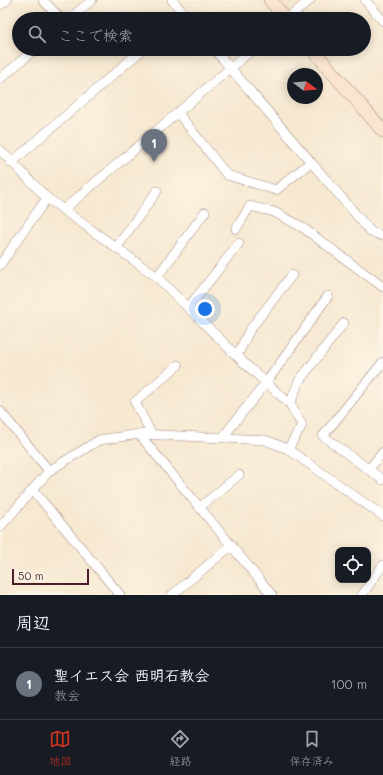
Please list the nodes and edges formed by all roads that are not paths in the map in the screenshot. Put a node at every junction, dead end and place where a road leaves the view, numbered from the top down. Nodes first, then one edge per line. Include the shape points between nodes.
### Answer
1 (7, 0) edge
2 (44, 0) edge
3 (92, 0) edge
4 (172, 0) edge
5 (270, 0) edge
6 (310, 0) edge
7 (365, 0) edge
8 (0, 5) edge
9 (55, 12) edge
10 (78, 12) edge
11 (180, 12) edge
12 (281, 12) edge
13 (295, 12) edge
14 (383, 21) edge
15 (26, 56) edge
16 (135, 56) edge
17 (220, 56) edge
18 (245, 56) edge
19 (318, 56) edge
20 (231, 68) junction
21 (0, 79) edge
22 (178, 113) junction
23 (383, 131) edge
24 (0, 150) edge
25 (311, 162) junction
26 (11, 163) junction
27 (157, 191) dead end
28 (47, 198) junction
29 (63, 210) junction
30 (204, 212) dead end
31 (236, 229) dead end
32 (383, 236) edge
33 (239, 243) dead end
34 (116, 248) junction
35 (2, 258) edge
36 (292, 275) dead end
37 (157, 277) junction
38 (383, 287) edge
39 (328, 296) dead end
40 (188, 308) junction
41 (344, 322) dead end
42 (237, 356) junction
43 (383, 362) edge
44 (178, 365) dead end
45 (266, 383) junction
46 (290, 404) junction
47 (0, 411) edge
48 (139, 434) junction
49 (152, 435) junction
50 (222, 438) junction
51 (288, 448) junction
52 (383, 452) edge
53 (369, 469) junction
54 (50, 471) junction
55 (239, 475) dead end
56 (383, 480) edge
57 (33, 490) junction
58 (200, 507) junction
59 (383, 516) edge
60 (0, 527) edge
61 (232, 545) junction
62 (383, 565) edge
63 (120, 595) edge
64 (172, 595) edge
65 (272, 595) edge
66 (362, 595) edge

1 - 8 street
2 - 9 street
3 - 10 street
4 - 11 street
5 - 12 street
6 - 13 street
7 - 14 street
15 - 21 street
16 - 26 street
17 - 20 street
18 - 20 street
19 - 23 street
20 - 22 street
20 - 25 street
22 - 25 street via 227,175 276,190
22 - 29 street
24 - 26 street
25 - 32 street via 371,232
26 - 28 street
27 - 34 street
28 - 29 street
28 - 35 street
29 - 34 street
30 - 37 street
31 - 38 street via 250,206 274,212 302,227
33 - 40 street
34 - 37 street
36 - 42 street via 249,330
37 - 40 street
39 - 45 street
40 - 42 street
41 - 46 street via 300,381
42 - 45 street
43 - 53 street via 324,436
44 - 49 street via 135,402
45 - 46 street
45 - 50 street
46 - 51 street via 302,425
47 - 54 street
48 - 49 street
48 - 54 street via 99,440
48 - 58 street
49 - 50 street
50 - 51 street via 265,440
51 - 59 street
52 - 53 street
53 - 56 street
54 - 57 street
55 - 58 street
57 - 60 street
57 - 63 street
58 - 61 street
61 - 64 street
61 - 65 street
62 - 66 street

